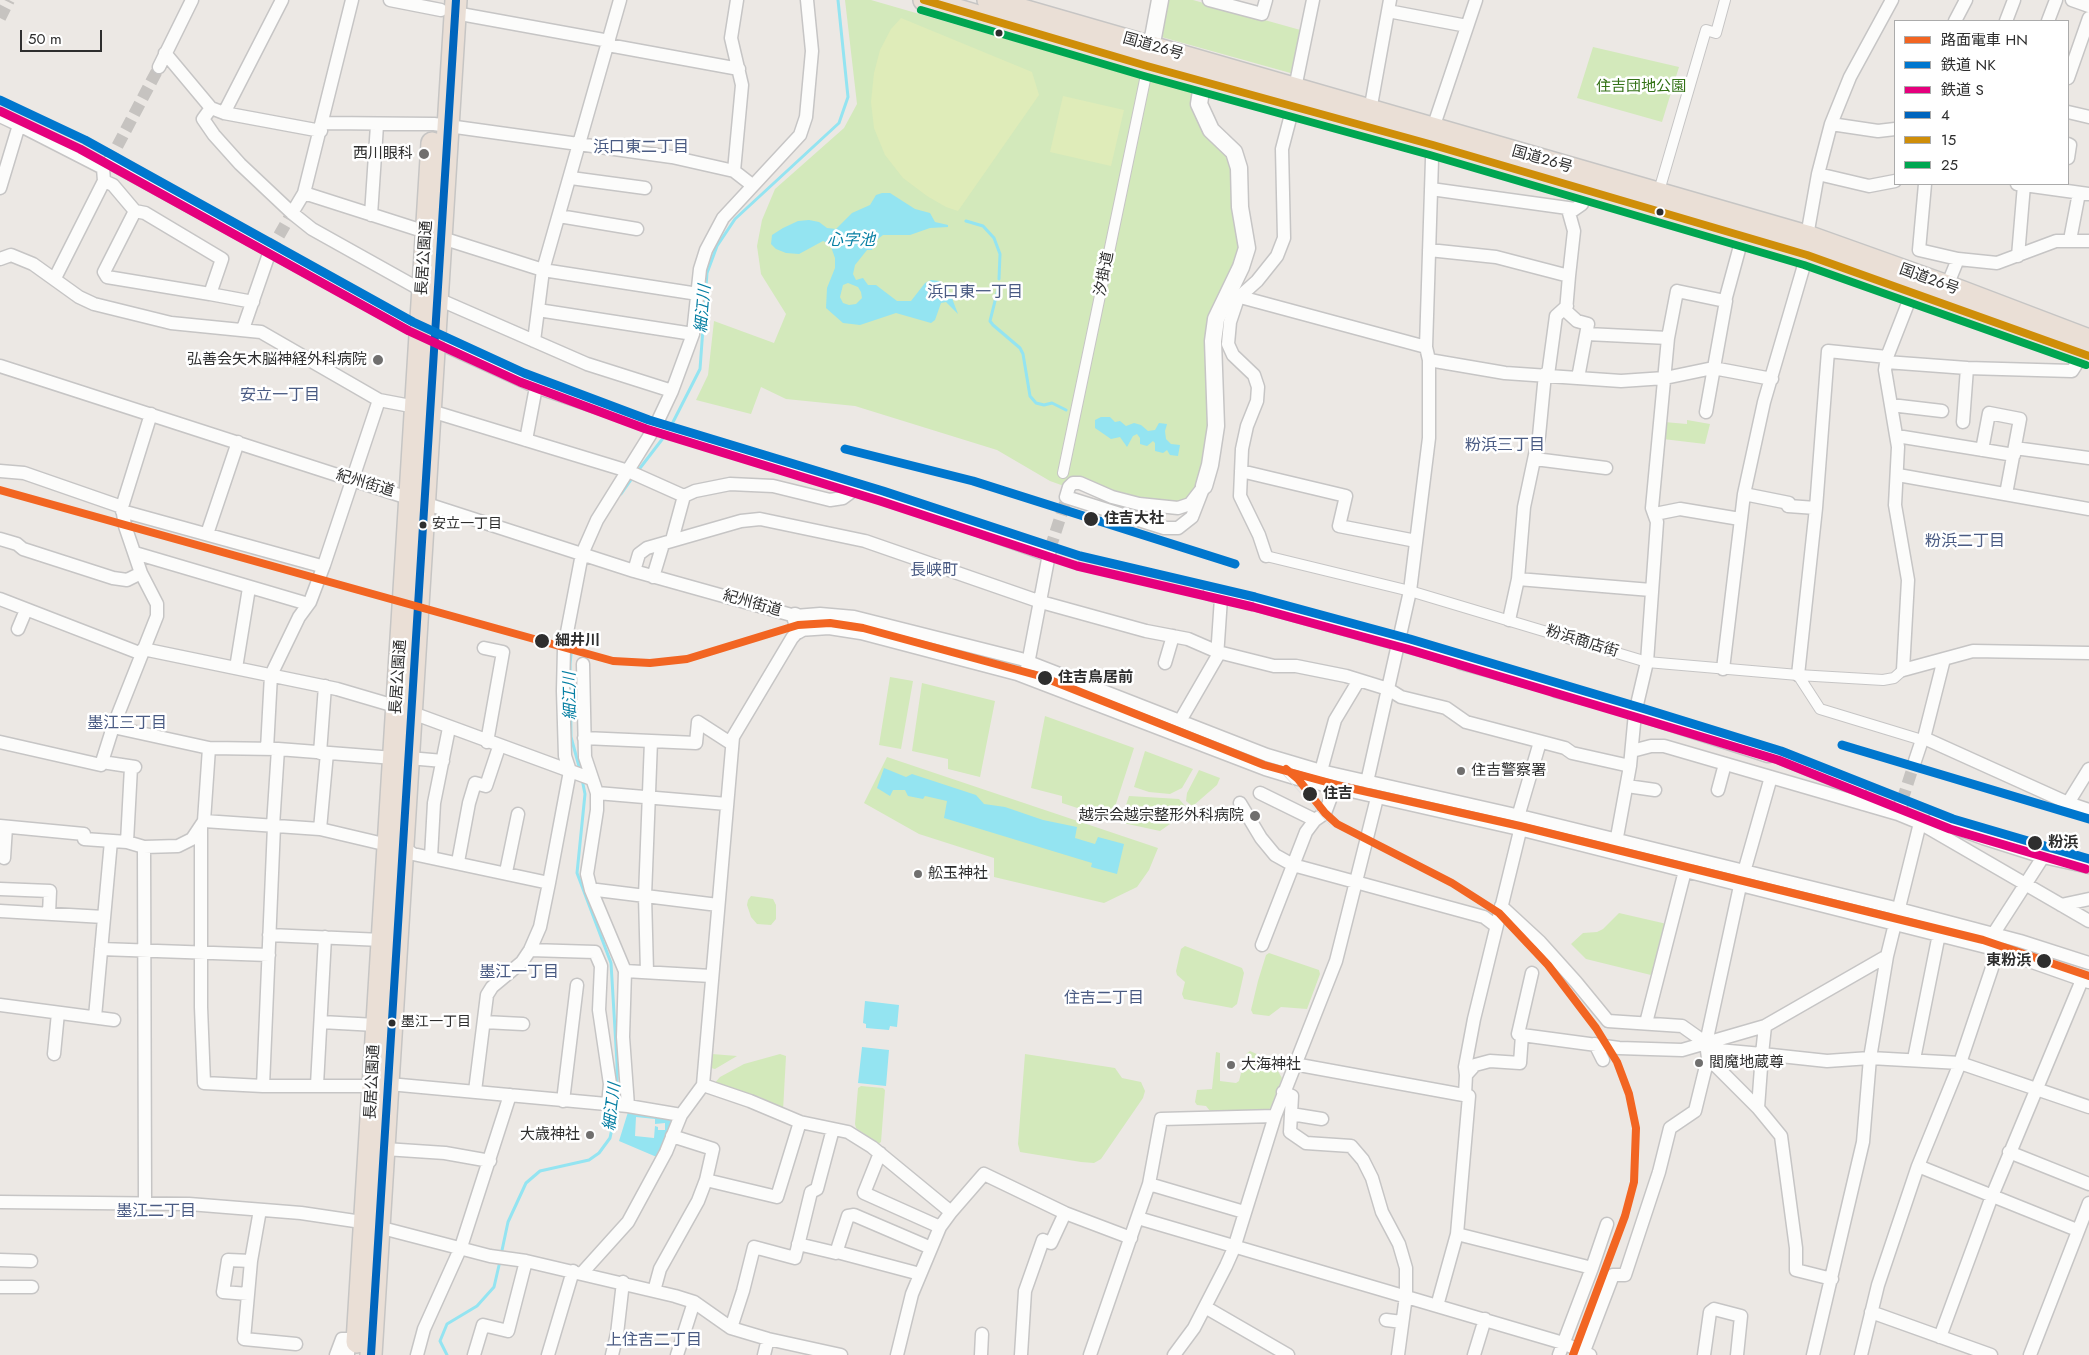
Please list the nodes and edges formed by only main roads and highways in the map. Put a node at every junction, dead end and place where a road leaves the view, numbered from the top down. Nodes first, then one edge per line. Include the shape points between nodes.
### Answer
1 (924, 0) edge
2 (988, 0) edge
3 (448, 6) edge
4 (1148, 62) junction
5 (1294, 98) junction
6 (1433, 136) junction
7 (1807, 246) junction
8 (1914, 281) junction
9 (2087, 350) edge
10 (396, 846) junction
11 (381, 1085) junction
12 (372, 1225) junction
13 (359, 1338) edge
14 (371, 1355) edge

1 - 4 highway, 国道26号
2 - 4 highway, 国道26号
3 - 10 highway, 長居公園通
4 - 5 highway, 国道26号 via 1204,72
5 - 6 highway, 国道26号
5 - 6 highway, 国道26号 via 1370,111
6 - 7 highway, 国道26号
6 - 7 highway, 国道26号 via 1585,190 1742,235
7 - 8 highway, 国道26号
8 - 9 highway, 国道26号
8 - 9 highway, 国道26号 via 1947,286
10 - 11 highway, 長居公園通
10 - 11 highway, 長居公園通 via 382,940 376,1025
11 - 12 highway, 長居公園通
11 - 12 highway, 長居公園通 via 385,1149
12 - 13 highway, 長居公園通
13 - 14 highway, 長居公園通

